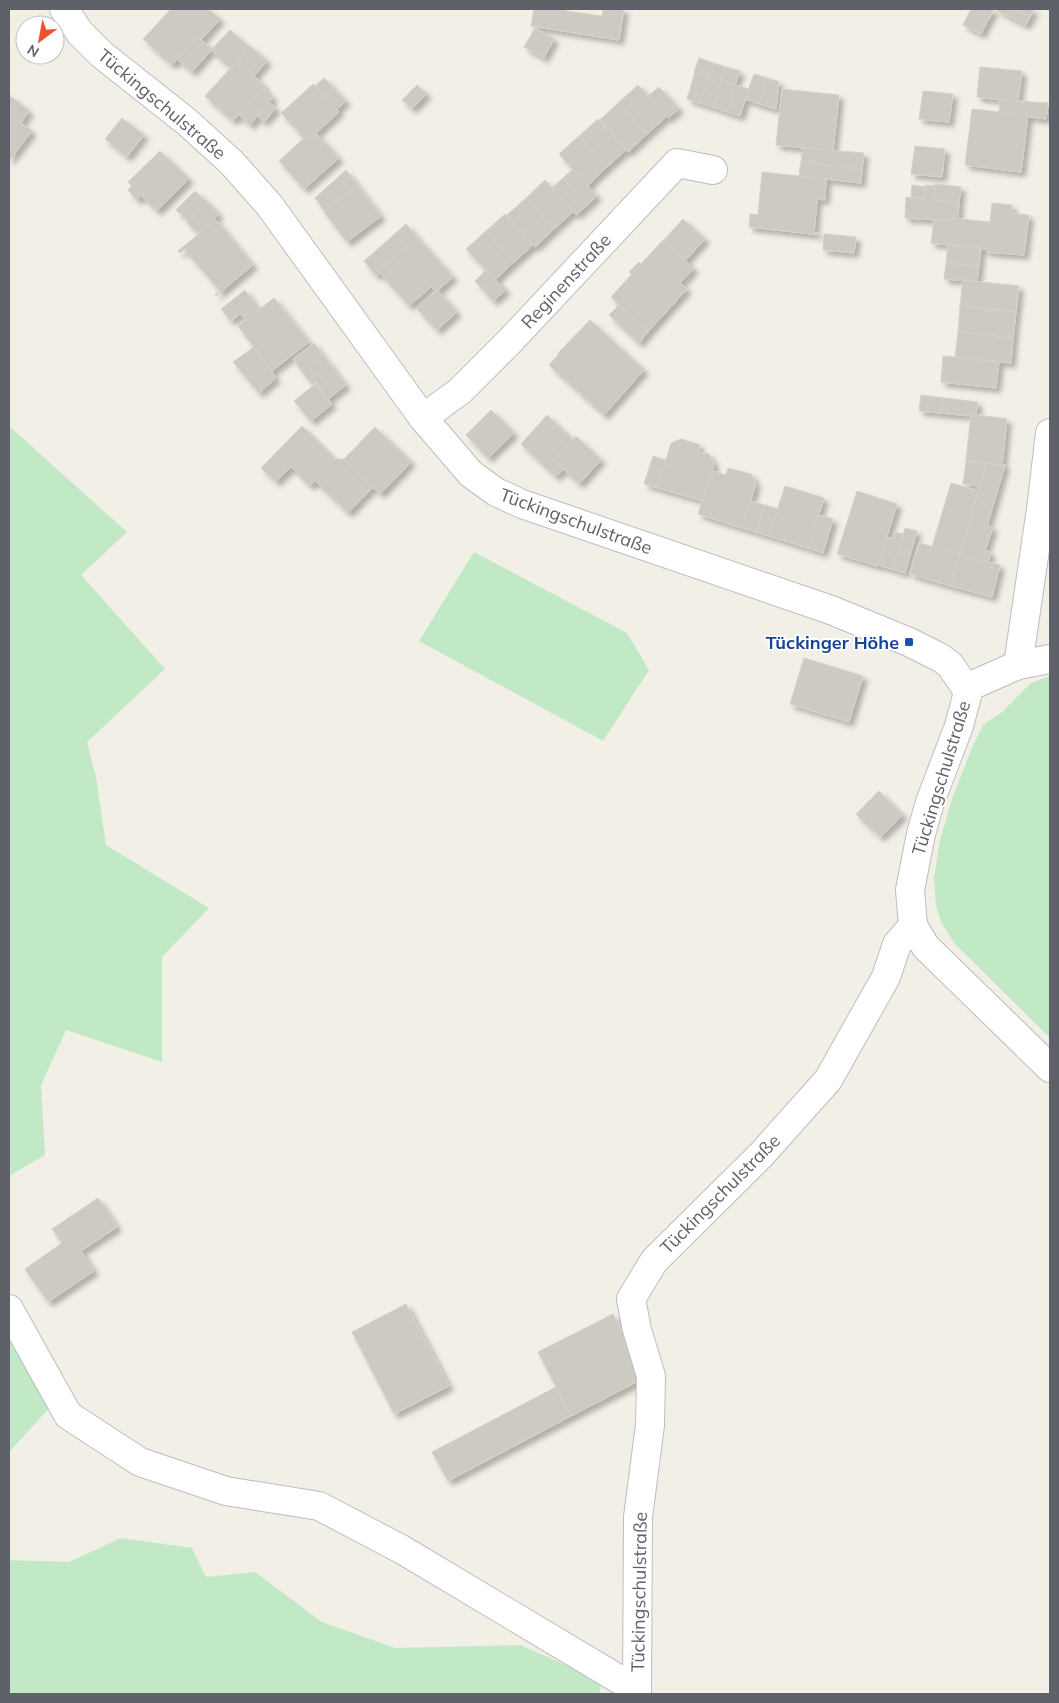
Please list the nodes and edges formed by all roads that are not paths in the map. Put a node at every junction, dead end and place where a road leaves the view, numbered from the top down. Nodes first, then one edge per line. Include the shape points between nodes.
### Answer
1 (64, 9) edge
2 (713, 170) dead end
3 (423, 418) junction
4 (1050, 433) edge
5 (1050, 659) edge
6 (1018, 665) junction
7 (966, 688) junction
8 (913, 926) junction
9 (1050, 1068) edge
10 (9, 1309) edge
11 (637, 1692) edge

1 - 3 street, Tückingschulstraße via 80,33 101,54 187,122 232,163 270,206
2 - 3 street, Reginenstraße via 677,163 510,342 460,391
3 - 7 street, Tückingschulstraße via 471,474 496,492 522,504 831,610 909,642 950,665
4 - 6 street
5 - 6 street
6 - 7 street
7 - 8 street, Tückingschulstraße via 959,726 920,834 910,890
8 - 9 street, Tückingschulstraße via 926,947
8 - 11 street, Tückingschulstraße via 897,944 886,977 828,1080 761,1155 654,1261 631,1299 652,1376 650,1425 638,1517
10 - 11 street, Tückingschulstraße via 68,1415 140,1462 226,1491 319,1506 401,1548

